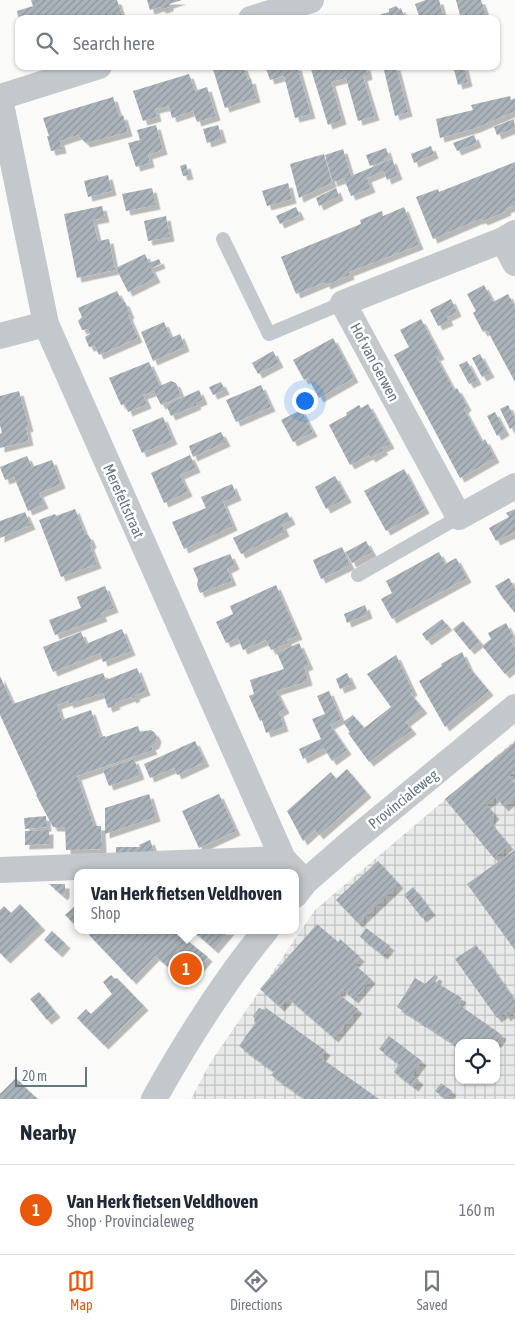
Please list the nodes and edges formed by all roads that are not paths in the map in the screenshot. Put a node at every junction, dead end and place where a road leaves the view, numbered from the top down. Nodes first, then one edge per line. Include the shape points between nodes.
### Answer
1 (311, 0) edge
2 (264, 15) edge
3 (87, 70) edge
4 (0, 98) edge
5 (509, 237) edge
6 (223, 239) dead end
7 (515, 263) edge
8 (343, 303) junction
9 (46, 324) junction
10 (0, 336) edge
11 (515, 486) edge
12 (459, 517) junction
13 (358, 575) dead end
14 (515, 707) edge
15 (283, 859) junction
16 (289, 869) edge
17 (0, 870) edge
18 (300, 889) edge
19 (263, 934) edge
20 (154, 1099) edge

1 - 2 street
3 - 4 street
4 - 9 street, Merefeltstraat
5 - 7 street
5 - 8 street
6 - 8 lane via 269,334
8 - 12 street, Hof van Gerwen
9 - 10 street
9 - 15 street, Merefeltstraat
11 - 12 street
12 - 13 lane
14 - 18 street, Provincialeweg via 351,842
15 - 16 street, Merefeltstraat
15 - 17 street
19 - 20 street via 175,1061

